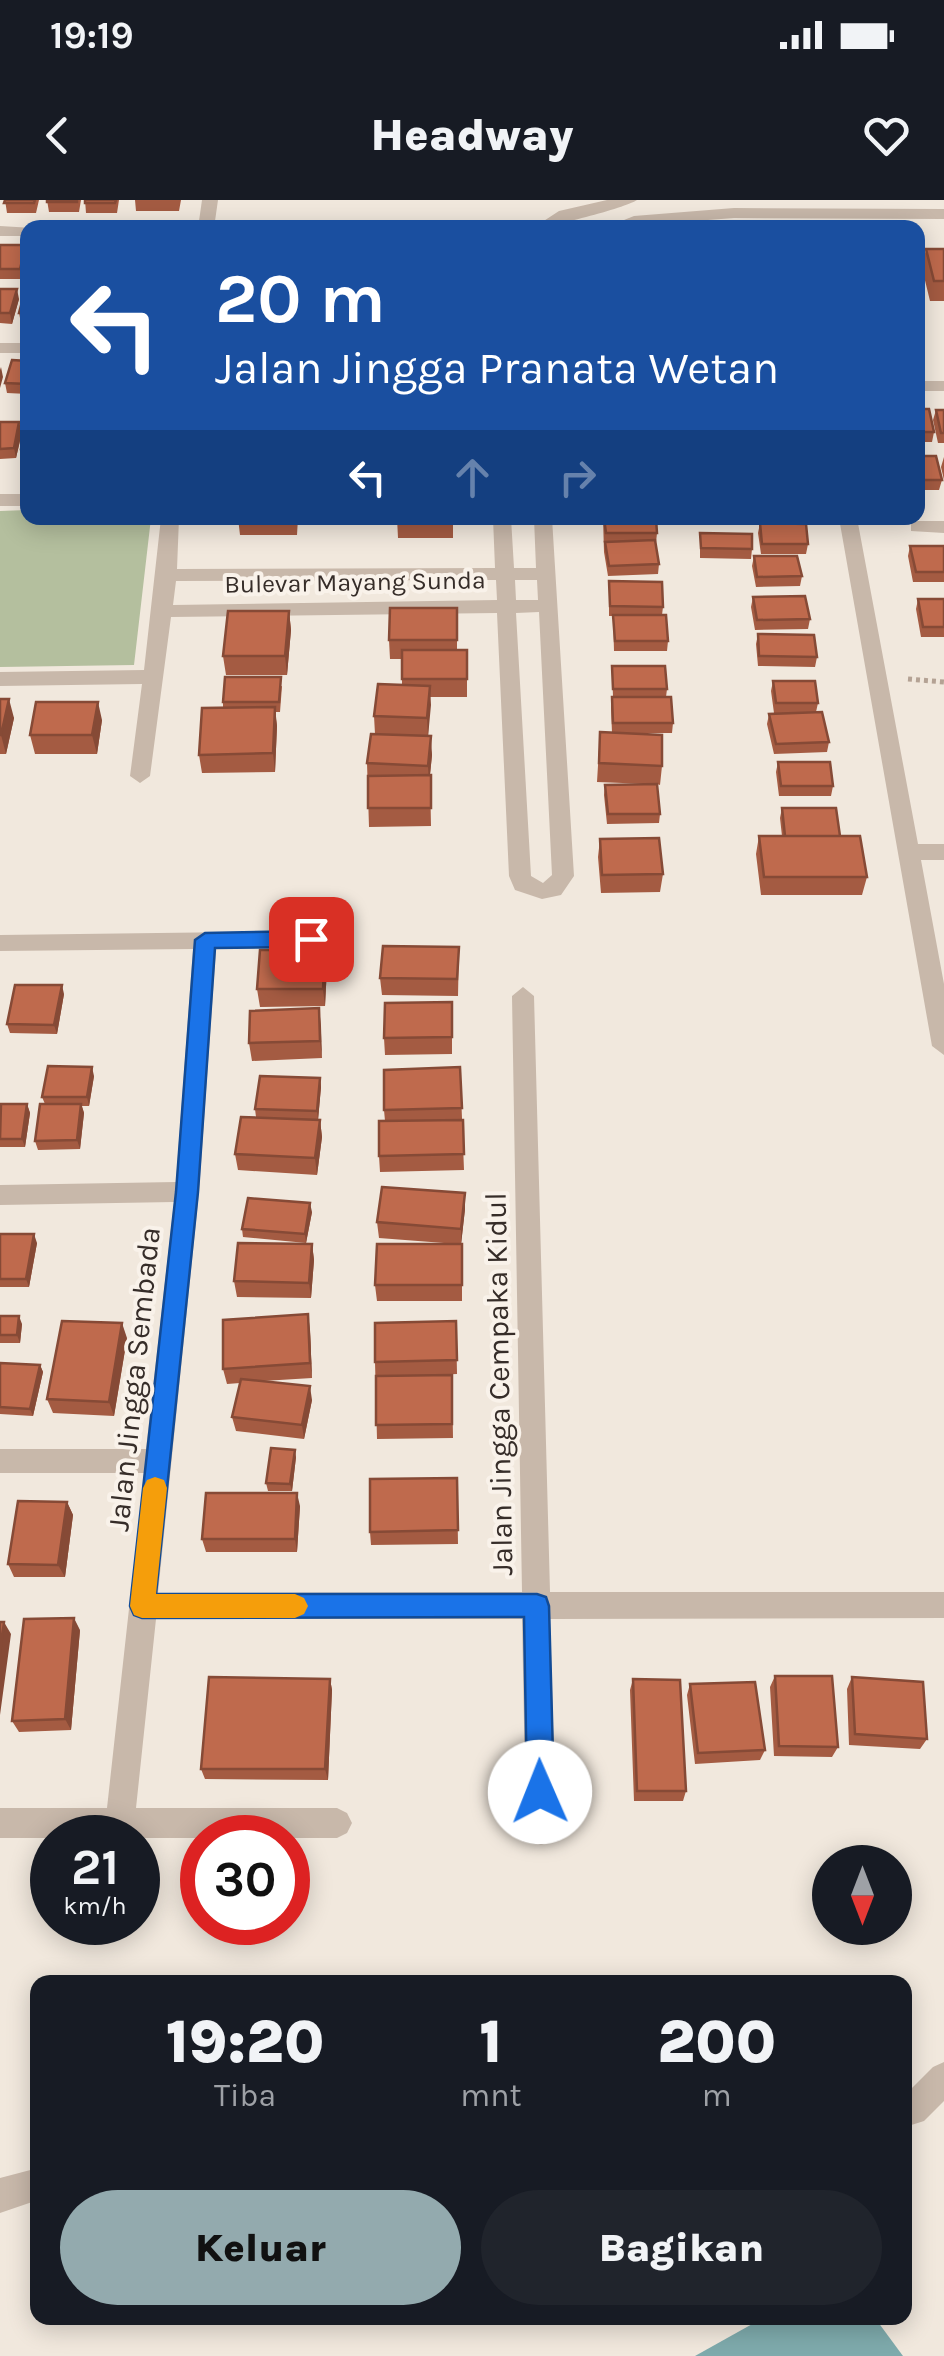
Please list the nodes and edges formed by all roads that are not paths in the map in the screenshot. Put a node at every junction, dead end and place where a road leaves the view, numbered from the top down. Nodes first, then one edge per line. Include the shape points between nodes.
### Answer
1 (629, 200) edge
2 (771, 207) edge
3 (944, 214) edge
4 (554, 220) edge
5 (648, 220) edge
6 (170, 525) edge
7 (502, 525) edge
8 (544, 525) edge
9 (849, 525) edge
10 (944, 526) edge
11 (918, 527) dead end
12 (547, 574) junction
13 (167, 575) junction
14 (504, 575) junction
15 (507, 604) junction
16 (550, 606) junction
17 (162, 611) junction
18 (154, 677) junction
19 (0, 678) edge
20 (140, 776) dead end
21 (909, 852) junction
22 (944, 852) edge
23 (311, 939) dead end
24 (205, 940) junction
25 (0, 943) edge
26 (523, 996) dead end
27 (944, 1046) edge
28 (187, 1192) junction
29 (0, 1196) edge
30 (0, 1461) edge
31 (158, 1461) junction
32 (944, 1605) edge
33 (142, 1606) junction
34 (537, 1606) junction
35 (121, 1815) edge
36 (0, 1823) edge
37 (30, 1823) edge
38 (160, 1824) edge
39 (337, 1824) dead end
40 (541, 1830) dead end
41 (944, 2078) edge
42 (912, 2110) edge
43 (30, 2185) edge
44 (0, 2197) edge

1 - 4 street
2 - 3 street
2 - 5 street
6 - 13 street
7 - 14 street
8 - 12 street
9 - 21 street
10 - 11 street
12 - 14 street, Bulevar Mayang Sunda
12 - 16 street
13 - 14 street, Bulevar Mayang Sunda
13 - 17 street
14 - 15 street
15 - 16 street, Bulevar Mayang Sunda
15 - 16 street via 520,876 542,891 563,876
15 - 17 street, Bulevar Mayang Sunda
17 - 18 street
18 - 19 street
18 - 20 street
21 - 22 street
21 - 27 street
23 - 24 street
24 - 25 street
24 - 28 street, Jalan Jingga Sembada
26 - 34 street, Jalan Jingga Cempaka Kidul
28 - 29 street
28 - 31 street, Jalan Jingga Sembada
30 - 31 street
31 - 33 street, Jalan Jingga Sembada
32 - 34 street
33 - 34 street
33 - 35 street, Jalan Jingga Sembada
34 - 40 street, Jalan Jingga Cempaka Kidul
36 - 37 street
38 - 39 street
41 - 42 street
43 - 44 street

